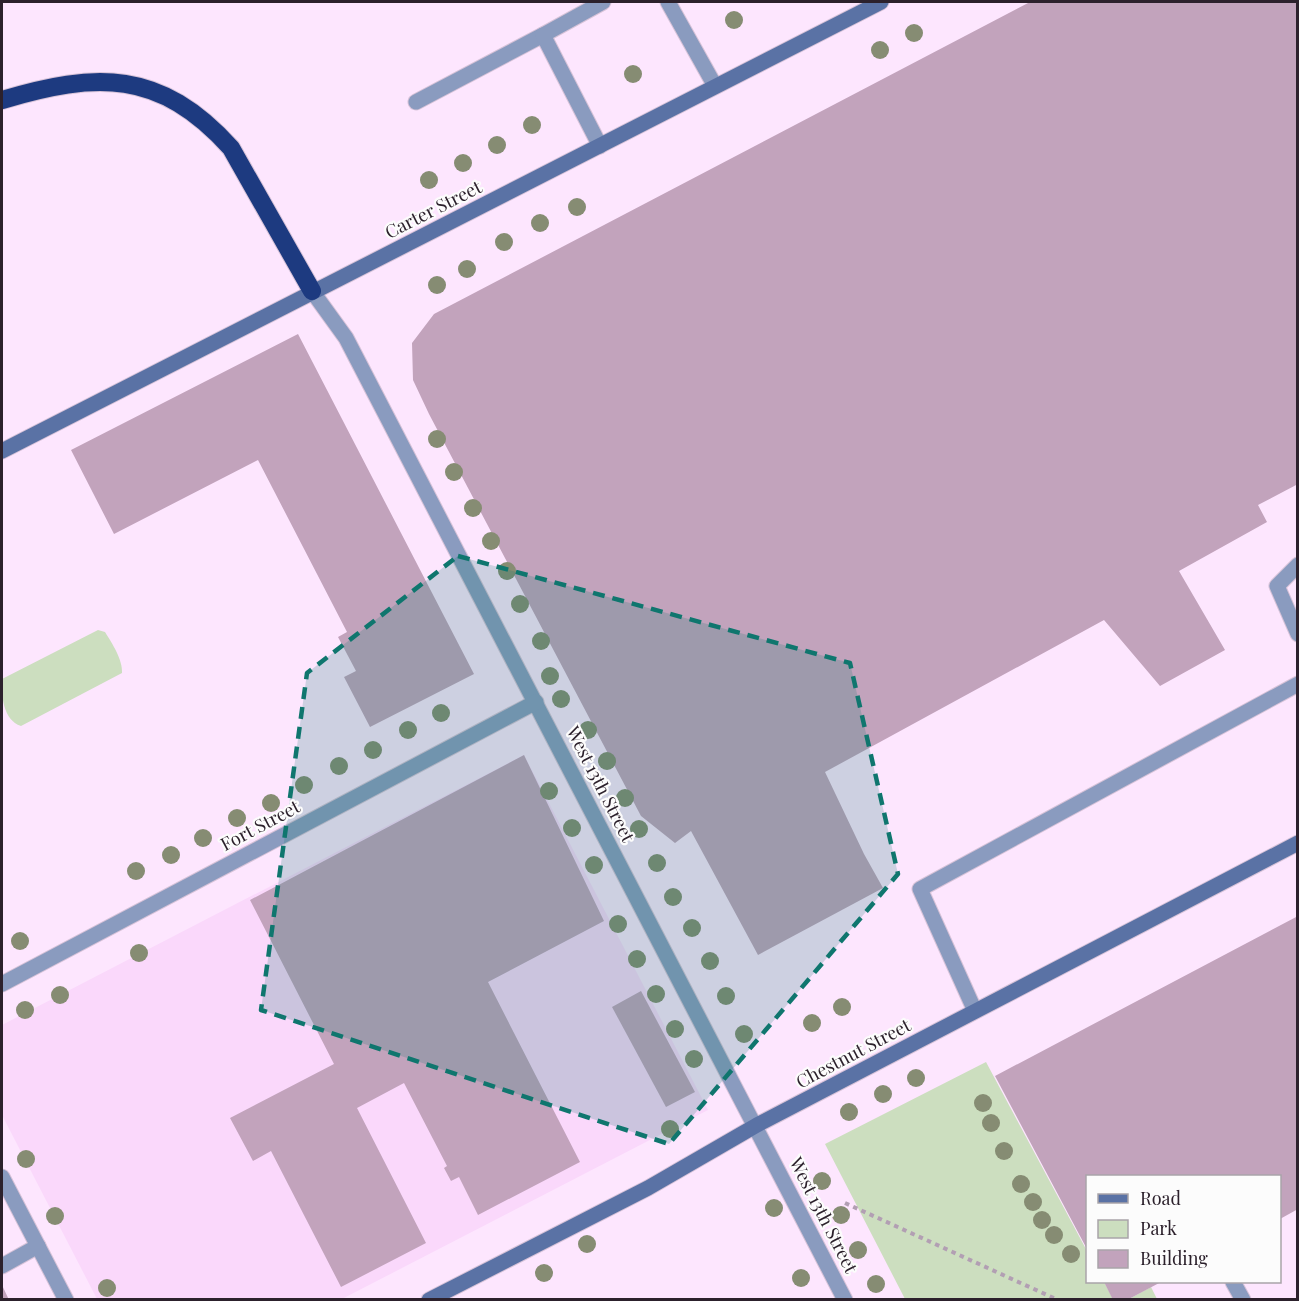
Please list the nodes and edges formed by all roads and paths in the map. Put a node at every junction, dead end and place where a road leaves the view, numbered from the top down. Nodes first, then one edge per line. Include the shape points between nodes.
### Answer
1 (603, 2) edge
2 (668, 2) edge
3 (881, 2) edge
4 (543, 35) junction
5 (715, 86) junction
6 (2, 100) edge
7 (416, 102) dead end
8 (600, 146) junction
9 (312, 291) junction
10 (2, 451) edge
11 (1298, 565) edge
12 (1298, 634) edge
13 (1298, 684) edge
14 (536, 702) junction
15 (1298, 843) edge
16 (2, 984) edge
17 (975, 1011) junction
18 (757, 1125) junction
19 (2, 1177) edge
20 (845, 1203) dead end
21 (38, 1246) junction
22 (2, 1266) edge
23 (1234, 1283) edge
24 (66, 1299) edge
25 (429, 1299) edge
26 (845, 1299) edge
27 (1058, 1299) edge
28 (1243, 1299) edge

1 - 4 street
2 - 5 street
3 - 5 main road, Carter Street
4 - 7 street
4 - 8 street
5 - 8 main road, Carter Street
6 - 9 highway via 64,83 92,80 148,89 180,104 214,129 231,148
8 - 9 main road, Carter Street
9 - 10 main road, Carter Street
9 - 14 street, West 13th Street via 346,338
11 - 12 street via 1277,586
13 - 17 street via 920,889
14 - 16 street, Fort Street
14 - 18 street, West 13th Street
15 - 17 main road, Chestnut Street
17 - 18 main road, Chestnut Street
18 - 25 main road, Chestnut Street via 648,1188
18 - 26 street, West 13th Street
19 - 21 street
20 - 27 path
21 - 22 street
21 - 24 street
23 - 28 street

